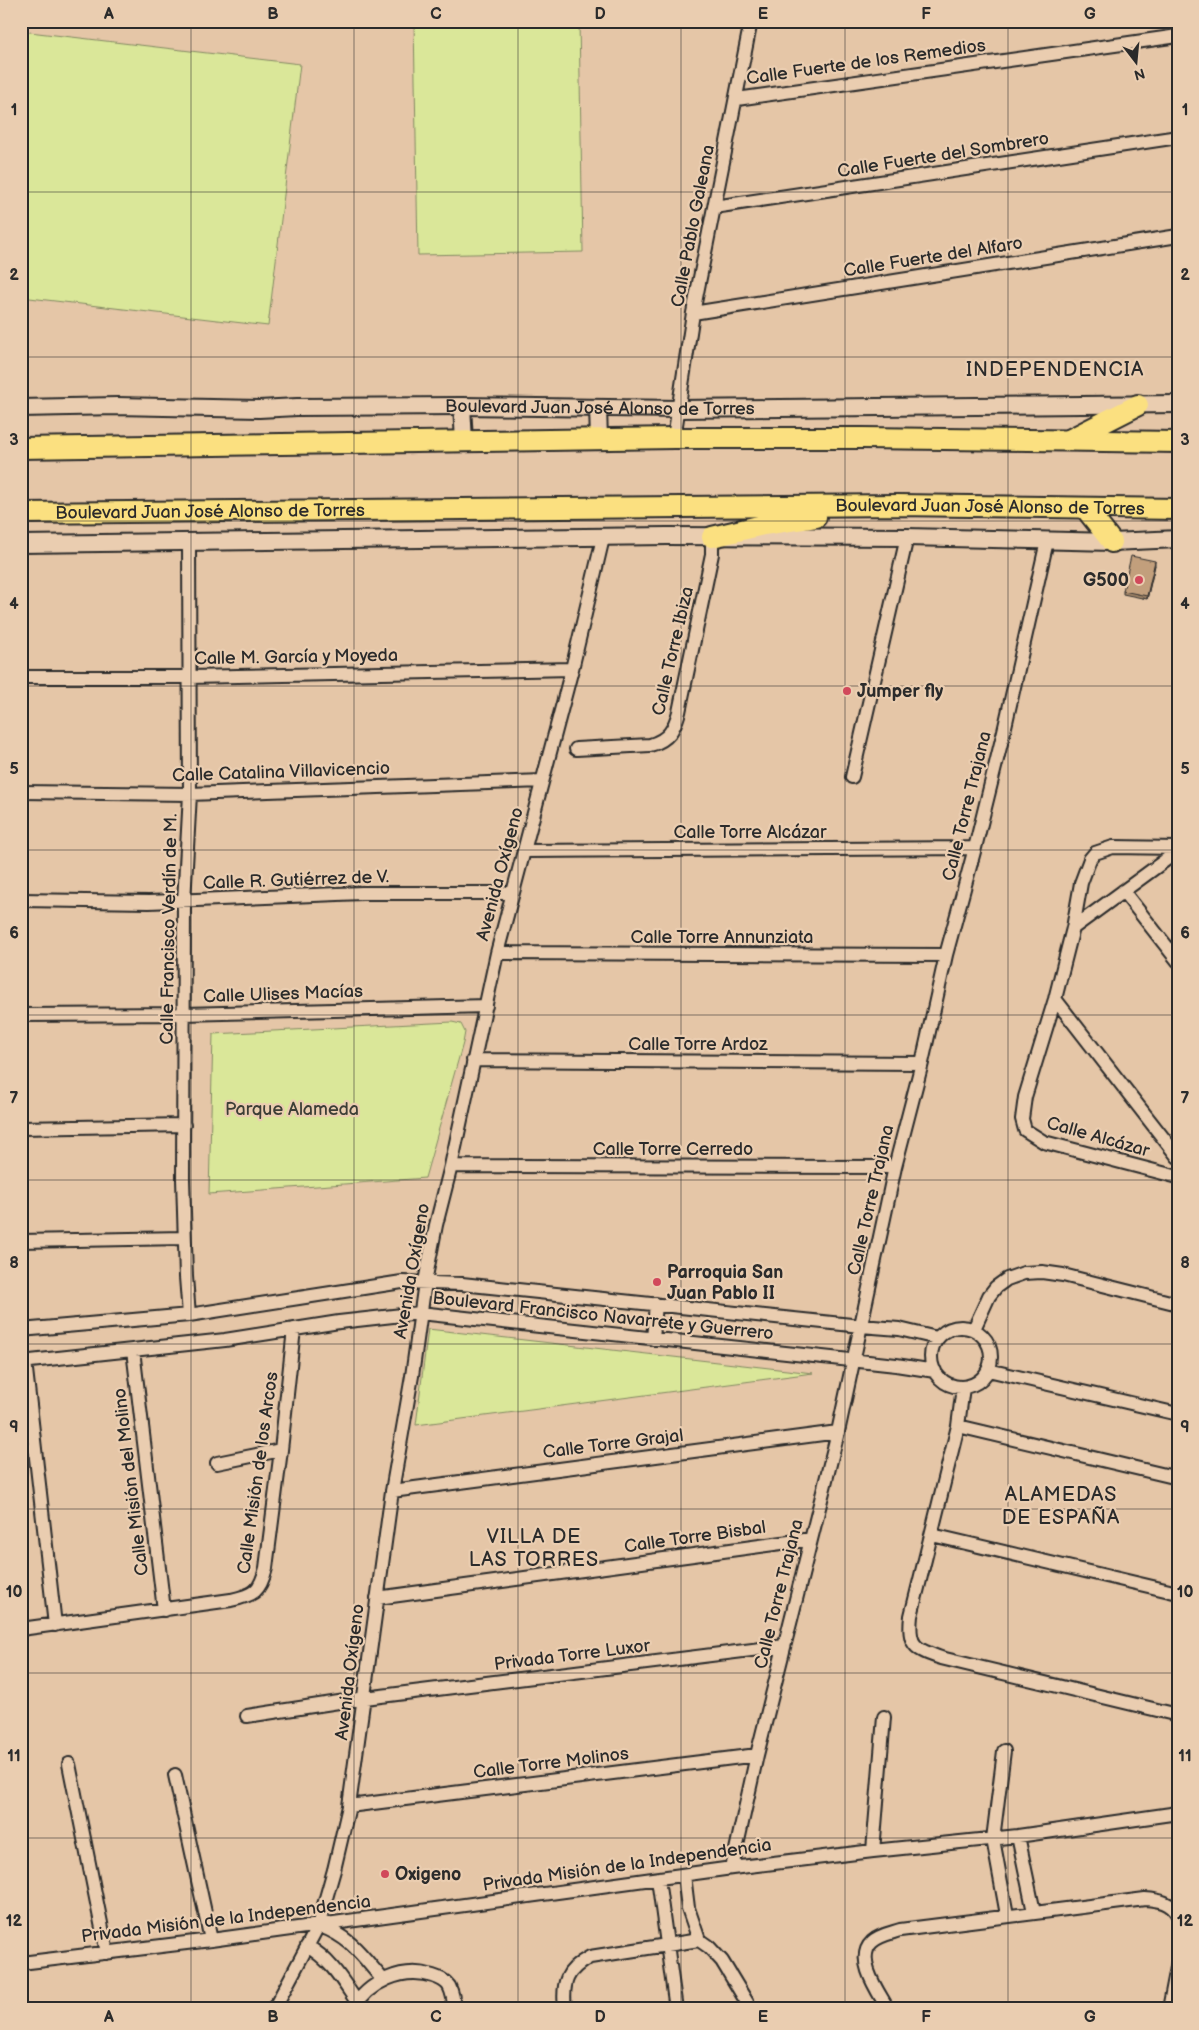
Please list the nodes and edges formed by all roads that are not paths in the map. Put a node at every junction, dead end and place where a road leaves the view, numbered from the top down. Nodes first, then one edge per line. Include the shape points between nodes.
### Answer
1 (752, 21) edge
2 (1178, 36) edge
3 (737, 99) junction
4 (1178, 137) edge
5 (714, 207) junction
6 (1178, 236) edge
7 (693, 313) junction
8 (1178, 404) edge
9 (1138, 405) junction
10 (462, 406) junction
11 (21, 408) edge
12 (598, 408) junction
13 (679, 409) junction
14 (674, 438) junction
15 (599, 439) junction
16 (464, 441) junction
17 (1066, 441) junction
18 (1174, 444) edge
19 (21, 448) edge
20 (1178, 502) edge
21 (898, 505) junction
22 (1086, 509) junction
23 (1140, 509) junction
24 (1178, 509) edge
25 (21, 513) edge
26 (712, 537) junction
27 (907, 537) junction
28 (604, 538) junction
29 (1178, 539) edge
30 (1047, 541) junction
31 (1112, 542) junction
32 (21, 544) edge
33 (189, 544) junction
34 (572, 669) junction
35 (21, 677) edge
36 (190, 677) junction
37 (576, 749) dead end
38 (852, 777) dead end
39 (542, 781) junction
40 (21, 792) edge
41 (190, 794) junction
42 (975, 848) junction
43 (1178, 849) edge
44 (524, 851) junction
45 (1123, 891) junction
46 (513, 893) junction
47 (21, 900) edge
48 (184, 902) junction
49 (1073, 928) junction
50 (497, 953) junction
51 (946, 955) junction
52 (1178, 961) edge
53 (1055, 999) junction
54 (486, 1006) junction
55 (184, 1014) junction
56 (21, 1016) edge
57 (473, 1060) junction
58 (922, 1063) junction
59 (184, 1125) junction
60 (21, 1128) edge
61 (1178, 1157) edge
62 (451, 1166) junction
63 (895, 1167) junction
64 (1178, 1177) edge
65 (184, 1238) junction
66 (21, 1241) edge
67 (425, 1282) junction
68 (656, 1304) junction
69 (1178, 1304) edge
70 (420, 1313) junction
71 (190, 1314) junction
72 (861, 1326) junction
73 (294, 1329) junction
74 (974, 1329) junction
75 (21, 1330) edge
76 (653, 1338) junction
77 (937, 1338) junction
78 (133, 1350) junction
79 (23, 1362) edge
80 (854, 1362) junction
81 (988, 1370) junction
82 (935, 1371) junction
83 (963, 1387) junction
84 (1178, 1414) edge
85 (958, 1426) junction
86 (838, 1432) junction
87 (281, 1450) junction
88 (217, 1463) dead end
89 (1178, 1478) edge
90 (392, 1490) junction
91 (932, 1535) junction
92 (811, 1539) junction
93 (1178, 1593) edge
94 (377, 1598) junction
95 (164, 1610) junction
96 (55, 1625) junction
97 (21, 1629) edge
98 (784, 1646) junction
99 (365, 1698) junction
100 (1178, 1715) edge
101 (247, 1716) dead end
102 (884, 1717) dead end
103 (1004, 1751) dead end
104 (757, 1755) junction
105 (69, 1764) dead end
106 (174, 1775) dead end
107 (349, 1806) junction
108 (1178, 1813) edge
109 (1018, 1836) junction
110 (993, 1839) junction
111 (873, 1851) junction
112 (732, 1868) junction
113 (684, 1875) junction
114 (658, 1879) junction
115 (1034, 1912) junction
116 (1007, 1915) junction
117 (1178, 1915) edge
118 (318, 1926) junction
119 (211, 1940) junction
120 (699, 1940) junction
121 (668, 1944) junction
122 (307, 1946) junction
123 (108, 1953) junction
124 (21, 1962) edge
125 (1178, 1962) edge
126 (384, 1980) junction
127 (355, 2005) edge
128 (274, 2009) edge
129 (454, 2009) edge
130 (565, 2009) edge
131 (676, 2009) edge
132 (751, 2009) edge
133 (888, 2009) edge
134 (1169, 2009) edge

1 - 3 street, Calle Pablo Galeana
2 - 3 street, Calle Fuerte de los Remedios
3 - 5 street, Calle Pablo Galeana
4 - 5 street, Calle Fuerte del Sombrero
5 - 7 street, Calle Pablo Galeana
6 - 7 street, Calle Fuerte del Alfaro
7 - 13 street, Calle Pablo Galeana
8 - 9 street, Boulevard Juan José Alonso de Torres
9 - 13 street, Boulevard Juan José Alonso de Torres
9 - 17 main road
10 - 11 street, Boulevard Juan José Alonso de Torres
10 - 12 street, Boulevard Juan José Alonso de Torres
10 - 16 street
12 - 13 street, Boulevard Juan José Alonso de Torres
12 - 15 street
13 - 14 street, Calle Pablo Galeana
14 - 15 main road, Boulevard Juan José Alonso de Torres
14 - 17 main road, Boulevard Juan José Alonso de Torres
15 - 16 main road, Boulevard Juan José Alonso de Torres
16 - 19 main road, Boulevard Juan José Alonso de Torres
17 - 18 main road, Boulevard Juan José Alonso de Torres
20 - 23 main road
21 - 22 main road, Boulevard Juan José Alonso de Torres
21 - 25 main road, Boulevard Juan José Alonso de Torres
21 - 26 main road via 763,524
22 - 23 main road, Boulevard Juan José Alonso de Torres
22 - 31 main road
23 - 24 main road, Boulevard Juan José Alonso de Torres
26 - 27 street
26 - 28 street
26 - 37 street, Calle Torre Ibiza via 712,554 679,712 668,736 650,745
27 - 30 street
27 - 38 street
28 - 33 street
28 - 34 street, Avenida Oxígeno
29 - 31 street
30 - 31 street
30 - 42 street, Calle Torre Trajana
32 - 33 street
33 - 36 street, Calle Francisco Verdín de M.
34 - 36 street, Calle M. García y Moyeda
34 - 39 street, Avenida Oxígeno
35 - 36 street, Calle M. García y Moyeda
36 - 41 street, Calle Francisco Verdín de M.
39 - 41 street, Calle Catalina Villavicencio
39 - 44 street, Avenida Oxígeno
40 - 41 street, Calle Catalina Villavicencio
41 - 48 street, Calle Francisco Verdín de M.
42 - 44 street, Calle Torre Alcázar
42 - 51 street, Calle Torre Trajana
43 - 45 street, Calle Alcázar
43 - 49 street, Calle Alcázar via 1122,847 1095,853 1081,883
44 - 46 street, Avenida Oxígeno
45 - 49 street, Calle Alcázar
45 - 52 street
46 - 48 street, Calle R. Gutiérrez de V. via 362,893
46 - 50 street, Avenida Oxígeno
47 - 48 street, Calle R. Gutiérrez de V.
48 - 55 street, Calle Francisco Verdín de M.
49 - 53 street, Calle Alcázar
50 - 51 street, Calle Torre Annunziata
50 - 54 street, Avenida Oxígeno
51 - 58 street, Calle Torre Trajana
53 - 61 street, Calle Alcázar
53 - 64 street, Calle Alcázar via 1025,1097 1022,1119 1025,1130 1035,1138 1058,1147
54 - 55 street, Calle Ulises Macías
54 - 57 street, Avenida Oxígeno
55 - 56 street, Calle Ulises Macías
55 - 59 street, Calle Francisco Verdín de M.
57 - 58 street, Calle Torre Ardoz
57 - 62 street, Avenida Oxígeno
58 - 63 street, Calle Torre Trajana
59 - 60 street
59 - 65 street, Calle Francisco Verdín de M.
62 - 63 street, Calle Torre Cerredo
62 - 67 street, Avenida Oxígeno
63 - 72 street, Calle Torre Trajana
65 - 66 street
65 - 71 street, Calle Francisco Verdín de M.
67 - 68 street, Boulevard Francisco Navarrete y Guerrero
67 - 70 street, Avenida Oxígeno
67 - 71 street, Boulevard Francisco Navarrete y Guerrero via 364,1287
68 - 72 street, Boulevard Francisco Navarrete y Guerrero
68 - 76 street
69 - 74 street via 1063,1275 1024,1274 996,1286
70 - 73 street, Boulevard Francisco Navarrete y Guerrero
70 - 76 street, Boulevard Francisco Navarrete y Guerrero
70 - 90 street, Avenida Oxígeno
71 - 75 street, Boulevard Francisco Navarrete y Guerrero
72 - 77 street, Boulevard Francisco Navarrete y Guerrero via 899,1329
72 - 80 street, Calle Torre Trajana
73 - 78 street, Boulevard Francisco Navarrete y Guerrero
73 - 87 street, Calle Misión de los Arcos
74 - 77 street via 954,1327
74 - 81 street via 984,1336 990,1347
76 - 80 street, Boulevard Francisco Navarrete y Guerrero
77 - 82 street via 931,1354
78 - 79 street, Boulevard Francisco Navarrete y Guerrero
78 - 95 street, Calle Misión del Molino
79 - 96 street
80 - 82 street, Boulevard Francisco Navarrete y Guerrero
80 - 86 street, Calle Torre Trajana
81 - 83 street via 977,1382
81 - 84 street
82 - 83 street via 946,1383
83 - 85 street
85 - 89 street
85 - 91 street
86 - 90 street, Calle Torre Grajal
86 - 92 street, Calle Torre Trajana
87 - 88 street
87 - 95 street, Calle Misión de los Arcos via 266,1568 258,1589 253,1594 231,1600
90 - 94 street, Avenida Oxígeno
91 - 93 street
91 - 100 street via 911,1616 911,1640 915,1646 940,1658
92 - 94 street, Calle Torre Bisbal
92 - 98 street, Calle Torre Trajana
94 - 99 street, Avenida Oxígeno
95 - 96 street, Calle Misión de los Arcos
96 - 97 street, Calle Misión de los Arcos
98 - 99 street, Privada Torre Luxor
98 - 104 street, Calle Torre Trajana
99 - 101 street, Privada Torre Luxor
99 - 107 street, Avenida Oxígeno
102 - 111 street
103 - 110 street
104 - 107 street, Calle Torre Molinos
104 - 112 street, Calle Torre Trajana
105 - 123 street
106 - 119 street
107 - 118 street, Avenida Oxígeno
108 - 109 street, Privada Misión de la Independencia
109 - 110 street, Privada Misión de la Independencia
109 - 115 street
110 - 111 street, Privada Misión de la Independencia
110 - 116 street
111 - 112 street, Privada Misión de la Independencia
112 - 113 street, Privada Misión de la Independencia
113 - 114 street, Privada Misión de la Independencia
113 - 120 street via 690,1915
114 - 118 street, Privada Misión de la Independencia
114 - 121 street
115 - 116 street
115 - 117 street via 1145,1899 1166,1902
116 - 133 street via 900,1930 872,1942 867,1949 868,1971
118 - 119 street, Privada Misión de la Independencia
118 - 122 street, Avenida Oxígeno
118 - 126 street via 346,1939
119 - 123 street, Privada Misión de la Independencia
120 - 121 street
120 - 132 street via 722,1961
121 - 130 street via 606,1953 576,1964 566,1980
121 - 131 street
122 - 127 street via 335,1968
122 - 128 street, Avenida Oxígeno
123 - 124 street, Privada Misión de la Independencia
125 - 134 street
126 - 127 street via 369,1989
126 - 129 street via 412,1973 441,1979 449,1986

